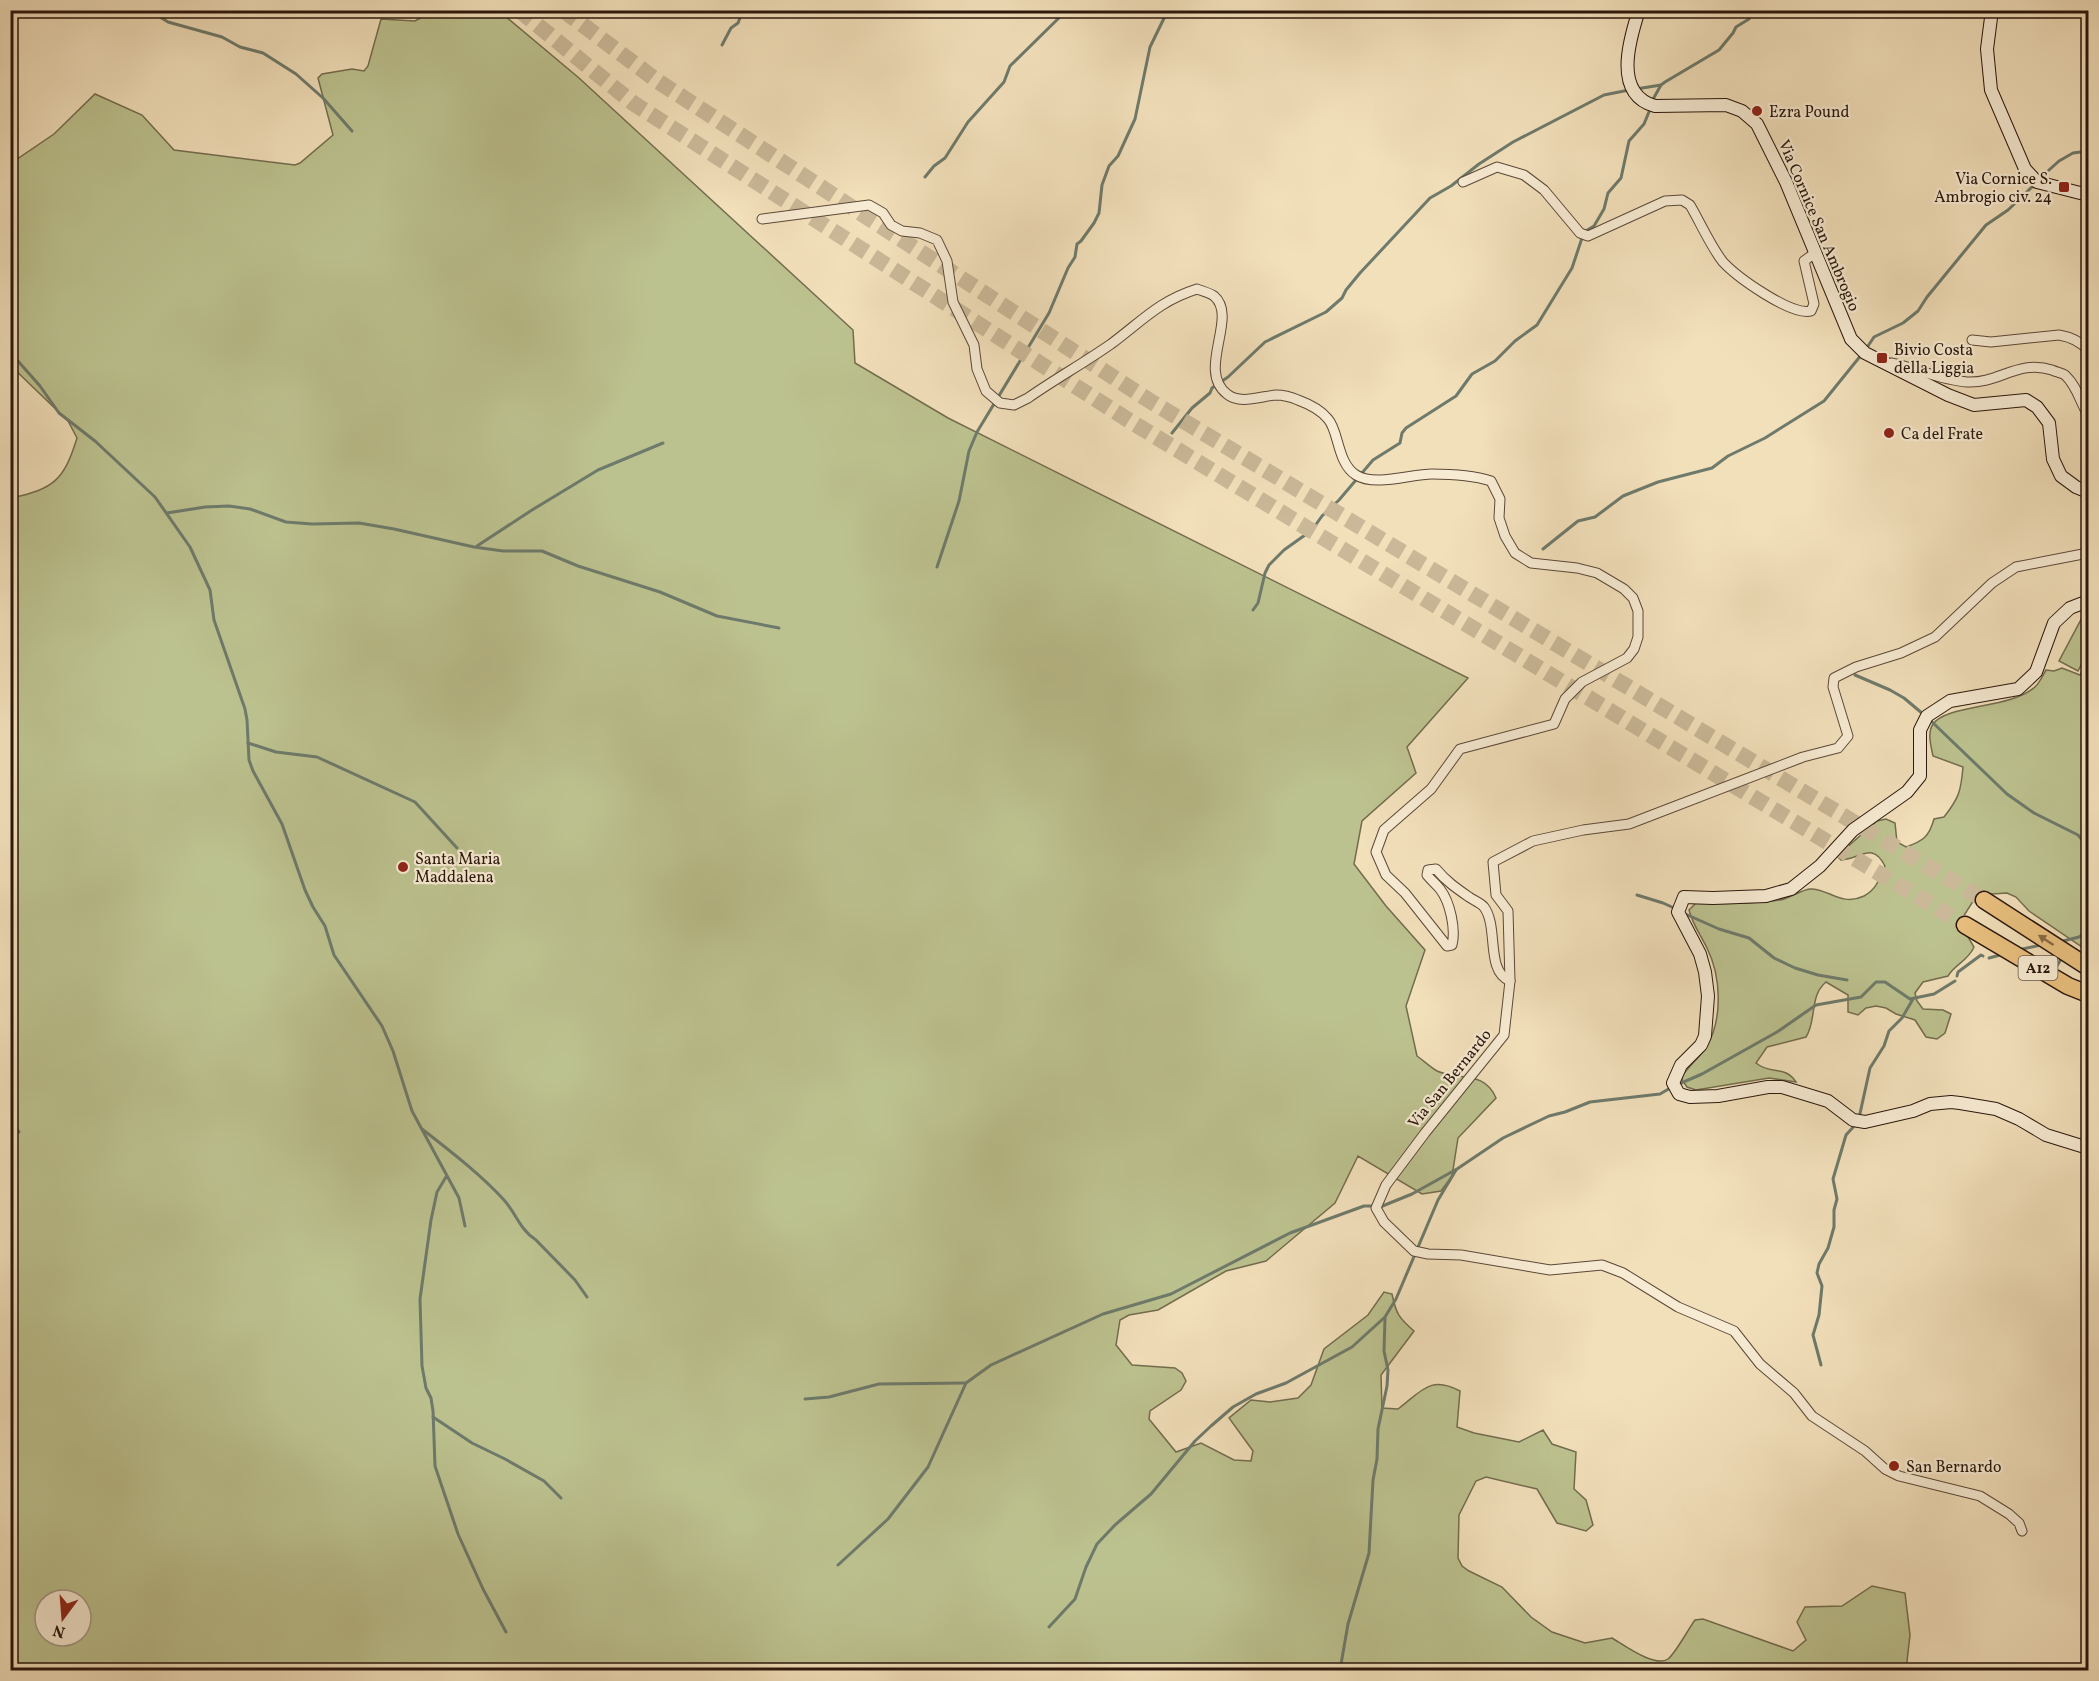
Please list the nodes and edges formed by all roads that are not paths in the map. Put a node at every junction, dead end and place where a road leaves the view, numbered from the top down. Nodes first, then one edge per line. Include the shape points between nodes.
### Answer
1 (1640, 10) edge
2 (1992, 10) edge
3 (1462, 182) dead end
4 (2088, 195) edge
5 (762, 219) dead end
6 (1815, 254) junction
7 (1972, 340) dead end
8 (2088, 350) edge
9 (1882, 362) junction
10 (2088, 415) edge
11 (2088, 492) edge
12 (2088, 553) edge
13 (2088, 601) edge
14 (1984, 900) tunnel mouth
15 (1965, 925) tunnel mouth
16 (2088, 967) edge
17 (1510, 981) junction
18 (2088, 994) edge
19 (2088, 1148) edge
20 (2022, 1532) dead end

1 - 6 street, Via Cornice San Ambrogio via 1627,65 1629,83 1645,103 1726,105 1742,111 1757,124
2 - 4 street via 1987,49 1991,90 2025,169 2037,182
3 - 6 street via 1497,167 1524,174 1584,234 1665,201 1682,200 1690,205 1723,261 1745,281 1807,312 1814,304 1804,261
5 - 17 street via 869,205 902,231 937,240 947,261 953,302 974,345 977,369 986,391 1000,403 1014,405 1028,398 1176,296 1197,289 1206,292 1223,308 1215,362 1218,381 1227,394 1240,399 1278,395 1314,406 1330,420 1346,465 1357,476 1376,480 1430,474 1491,481 1500,499 1499,518 1515,553 1531,563 1597,573 1633,598 1638,611 1638,637 1627,658 1582,682 1565,699 1554,724 1460,749 1431,789 1384,830 1376,852 1386,875 1447,946 1452,945 1454,932 1449,909 1441,890 1426,875 1428,870 1436,869 1447,882 1484,907 1497,969
6 - 9 street, Via Cornice San Ambrogio via 1851,339
7 - 8 street via 1990,342 2060,334
9 - 10 street, Via Cornice San Ambrogio via 1967,382 1987,382 2006,372 2043,367 2064,375 2077,390
9 - 11 street, Via Cornice San Ambrogio via 1974,405 2026,400 2049,423 2053,459 2061,476
12 - 17 street, Via San Bernardo via 2016,567 1992,583 1935,636 1834,678 1833,687 1848,736 1838,747 1629,824 1533,840 1493,862 1496,895 1508,911
13 - 19 street via 2070,608 2054,623 2036,672 2018,689 1950,702 1927,716 1920,730 1920,776 1907,792 1853,830 1791,890 1766,896 1684,897 1678,912 1700,954 1708,996 1705,1036 1681,1065 1675,1087 1679,1094 1690,1097 1782,1087 1828,1101 1853,1120 1865,1122 1938,1102 1977,1105 2007,1113 2046,1135
16 -> 14 highway, A12
15 - 18 highway, A12
17 - 20 street, Via San Bernardo via 1504,1035 1386,1185 1378,1204 1384,1222 1414,1251 1428,1254 1461,1255 1550,1270 1602,1265 1623,1273 1678,1307 1734,1331 1760,1364 1812,1416 1885,1469 1980,1496 2009,1514

